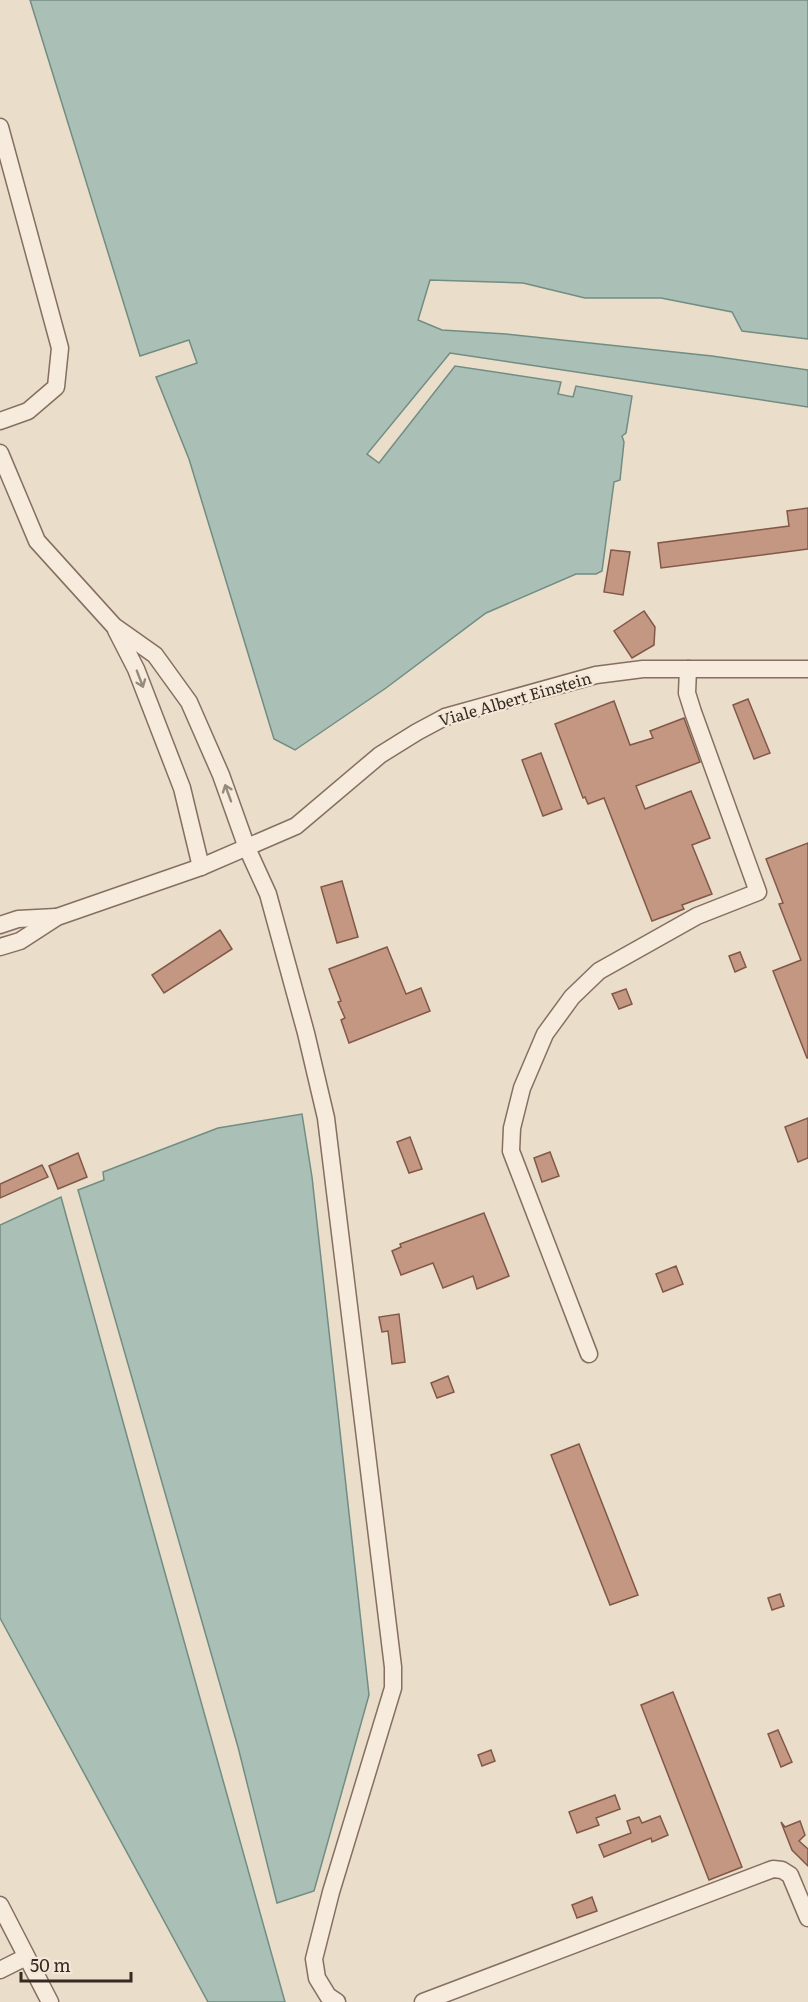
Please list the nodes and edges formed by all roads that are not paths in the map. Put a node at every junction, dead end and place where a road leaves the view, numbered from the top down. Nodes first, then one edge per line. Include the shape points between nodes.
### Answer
1 (0, 127) edge
2 (0, 421) edge
3 (0, 453) edge
4 (114, 626) junction
5 (688, 669) junction
6 (808, 669) edge
7 (248, 848) junction
8 (201, 867) junction
9 (57, 917) junction
10 (0, 925) edge
11 (0, 947) edge
12 (589, 1354) dead end
13 (0, 1905) edge
14 (808, 1918) edge
15 (26, 1957) junction
16 (0, 1970) edge
17 (50, 2002) edge
18 (337, 2002) edge
19 (423, 2002) edge

1 - 2 street via 60,348 56,387 28,411
3 - 4 street via 37,541
7 -> 4 street via 189,702 155,655
4 -> 8 street via 136,669 182,788
5 - 6 street, Viale Albert Einstein
5 - 7 street, Viale Albert Einstein via 596,675 445,717 380,755 296,826
5 - 12 street via 687,693 758,892 697,916 599,971 572,997 545,1034 522,1088 512,1128 511,1151
7 - 8 street, Viale Albert Einstein
7 - 18 street via 268,894 326,1118 393,1667 393,1688 314,1959 316,1978
8 - 9 street, Viale Albert Einstein
9 - 10 street, Viale Albert Einstein via 18,919
9 - 11 street, Viale Albert Einstein via 20,941
13 - 15 street
14 - 19 street via 790,1875 773,1869
15 - 16 street
15 - 17 street

